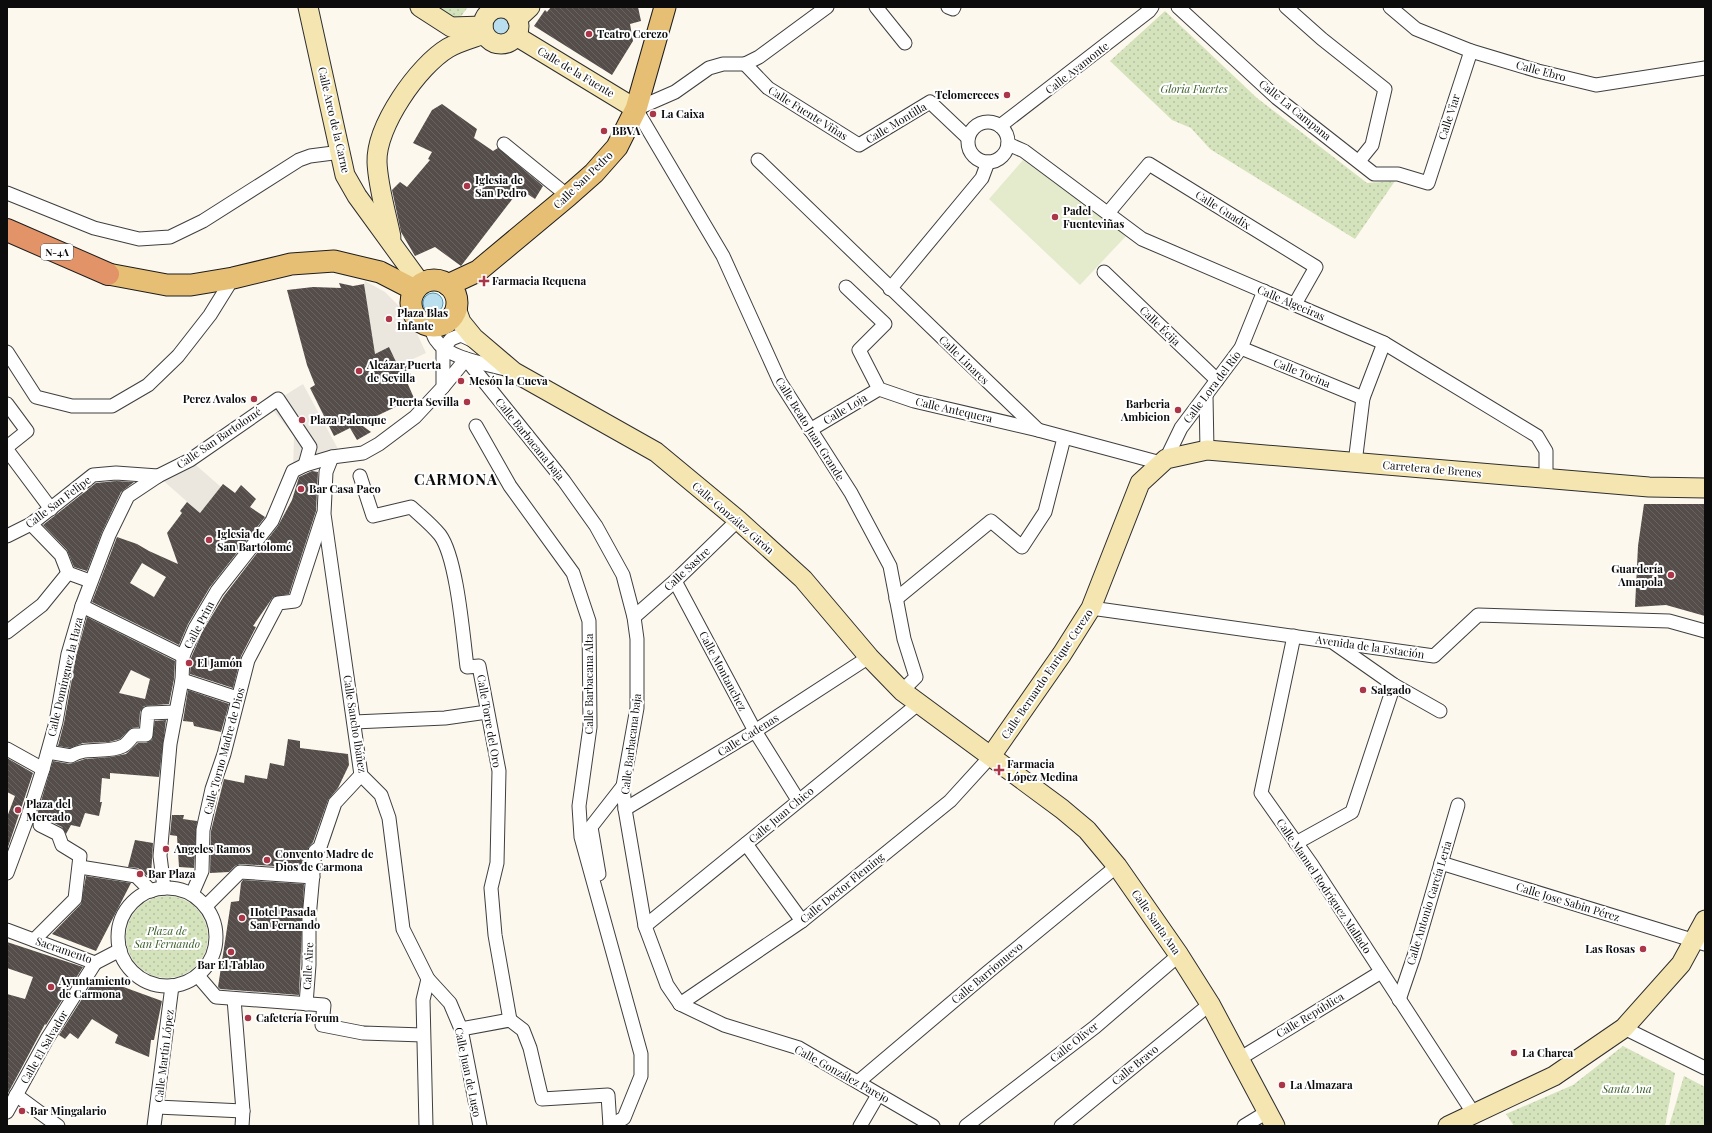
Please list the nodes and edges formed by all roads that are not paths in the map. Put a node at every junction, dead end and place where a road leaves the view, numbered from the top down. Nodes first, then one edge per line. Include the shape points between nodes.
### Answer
1 (308, 7) edge
2 (420, 7) edge
3 (665, 7) edge
4 (827, 7) edge
5 (876, 7) edge
6 (948, 7) edge
7 (954, 7) edge
8 (1152, 7) edge
9 (1178, 7) edge
10 (1286, 7) edge
11 (1390, 7) edge
12 (493, 8) edge
13 (521, 20) edge
14 (484, 30) junction
15 (905, 43) dead end
16 (1471, 51) junction
17 (745, 64) junction
18 (1705, 68) edge
19 (636, 109) junction
20 (1000, 126) junction
21 (968, 138) junction
22 (504, 144) dead end
23 (1008, 144) junction
24 (859, 145) joint
25 (341, 152) junction
26 (758, 160) dead end
27 (988, 162) junction
28 (1359, 162) junction
29 (1428, 183) joint
30 (7, 193) edge
31 (568, 196) junction
32 (1108, 213) junction
33 (7, 230) edge
34 (392, 242) junction
35 (1104, 272) dead end
36 (108, 274) joint
37 (233, 278) junction
38 (448, 285) junction
39 (846, 286) dead end
40 (418, 287) junction
41 (890, 289) junction
42 (1264, 291) junction
43 (1295, 304) junction
44 (456, 308) junction
45 (430, 325) junction
46 (1384, 343) junction
47 (443, 348) junction
48 (486, 348) junction
49 (1241, 348) junction
50 (7, 352) edge
51 (466, 359) junction
52 (514, 372) junction
53 (1217, 380) junction
54 (443, 387) junction
55 (879, 389) junction
56 (1206, 396) junction
57 (1363, 398) junction
58 (7, 404) edge
59 (476, 426) dead end
60 (810, 430) junction
61 (1038, 430) junction
62 (1064, 438) junction
63 (7, 447) edge
64 (7, 450) edge
65 (1207, 450) junction
66 (332, 457) junction
67 (1163, 461) junction
68 (1355, 463) junction
69 (305, 465) junction
70 (158, 476) junction
71 (360, 476) dead end
72 (1546, 479) junction
73 (1705, 488) edge
74 (51, 510) junction
75 (324, 514) junction
76 (738, 520) junction
77 (31, 524) junction
78 (7, 536) edge
79 (68, 573) junction
80 (90, 581) junction
81 (674, 581) junction
82 (896, 599) junction
83 (82, 606) junction
84 (1091, 608) junction
85 (634, 616) junction
86 (1705, 631) edge
87 (7, 632) edge
88 (1294, 636) junction
89 (1331, 641) junction
90 (183, 656) junction
91 (869, 657) junction
92 (182, 680) junction
93 (1394, 685) junction
94 (902, 691) junction
95 (237, 698) junction
96 (918, 704) junction
97 (1440, 711) dead end
98 (176, 712) junction
99 (487, 712) junction
100 (354, 722) junction
101 (755, 731) junction
102 (7, 749) edge
103 (48, 752) junction
104 (991, 756) junction
105 (43, 769) junction
106 (361, 775) junction
107 (623, 786) junction
108 (798, 800) junction
109 (1458, 805) dead end
110 (625, 809) junction
111 (33, 822) junction
112 (1296, 843) junction
113 (746, 844) junction
114 (1441, 863) junction
115 (1118, 866) junction
116 (80, 867) junction
117 (7, 873) edge
118 (313, 877) junction
119 (164, 888) junction
120 (150, 891) junction
121 (192, 894) junction
122 (206, 906) junction
123 (1705, 920) edge
124 (802, 921) junction
125 (645, 926) junction
126 (7, 930) edge
127 (34, 940) junction
128 (1699, 943) edge
129 (120, 950) junction
130 (1179, 954) junction
131 (95, 963) junction
132 (618, 970) junction
133 (1381, 972) junction
134 (198, 976) junction
135 (428, 979) junction
136 (172, 986) junction
137 (234, 999) junction
138 (1399, 1000) junction
139 (306, 1004) junction
140 (680, 1004) junction
141 (1210, 1004) junction
142 (510, 1020) junction
143 (1624, 1028) junction
144 (460, 1029) junction
145 (423, 1035) junction
146 (1238, 1058) junction
147 (1705, 1068) edge
148 (858, 1082) junction
149 (16, 1095) junction
150 (878, 1095) junction
151 (157, 1107) junction
152 (243, 1111) junction
153 (7, 1112) edge
154 (1474, 1114) junction
155 (1271, 1119) edge
156 (58, 1126) edge
157 (154, 1126) edge
158 (242, 1126) edge
159 (426, 1126) edge
160 (480, 1126) edge
161 (610, 1126) edge
162 (860, 1126) edge
163 (933, 1126) edge
164 (966, 1126) edge
165 (1061, 1126) edge
166 (1244, 1126) edge
167 (1448, 1126) edge

1 - 25 street, Calle Arco de la Carne
2 - 14 street via 451,26
3 - 19 main road, Calle San Pedro
4 - 17 street via 759,57
5 - 15 street
6 - 7 street
8 - 20 street, Calle Ayamonte via 1149,12
9 - 28 street, Calle La Campana via 1277,98
10 - 28 street via 1386,89 1372,145
11 - 16 street, Calle Ebro via 1416,30
12 - 13 street via 510,11
12 - 14 street via 486,16
13 - 14 street via 508,43 497,44 487,38
13 - 19 street, Calle de la Fuente
14 - 34 street via 448,48 422,70 398,103 385,128 377,161
16 - 18 street, Calle Ebro via 1596,85
16 - 29 street, Calle Viar
17 - 19 street via 723,64 709,68 675,92
17 - 24 street, Calle Fuente Viñas via 768,88
19 - 31 main road, Calle San Pedro via 617,147 594,173
19 - 60 street, Calle Beato Juan Grande via 723,256 780,382
20 - 21 street via 988,122 981,123 971,131
20 - 23 street via 1005,131
21 - 24 street, Calle Montilla via 930,102
21 - 27 street via 972,154 982,162
22 - 31 street
23 - 27 street via 999,159
23 - 32 street, Calle Algeciras via 1024,151
25 - 30 street via 299,160 203,221 170,237 139,239 94,228
25 - 34 street, Calle Arco de la Carne via 345,175 357,196
26 - 41 street, Calle Linares
27 - 41 street via 982,178
28 - 29 street, Calle La Campana via 1374,174 1398,174
31 - 38 main road, Calle San Pedro via 478,270
32 - 42 street, Calle Algeciras via 1142,239
32 - 43 street, Calle Guadix via 1149,164 1316,267
33 - 36 highway, N-4A
34 - 40 street, Calle Arco de la Carne
35 - 53 street, Calle Écija
36 - 37 main road via 167,285 191,285
37 - 40 main road via 291,264 334,261 380,272
37 - 50 street via 210,315 178,356 148,385 112,406 72,406 36,397
38 - 40 main road via 435,280
38 - 44 main road via 455,296
39 - 55 street via 885,324 859,350
40 - 45 main road via 412,296 412,310 419,321
41 - 61 street, Calle Linares
42 - 43 street, Calle Algeciras
42 - 49 street, Calle Lora del Río
43 - 46 street, Calle Algeciras
44 - 45 main road via 443,324
44 - 48 street, Calle González Girón via 461,322
45 - 47 street via 435,340
46 - 57 street
46 - 72 street, Calle Algeciras via 1537,436 1546,450
47 - 48 street via 452,339 461,335
47 - 51 street
47 - 54 street
48 - 52 street, Calle González Girón
49 - 53 street, Calle Lora del Río
49 - 57 street, Calle Tocina
51 - 52 street
51 - 54 street
51 - 85 street, Calle Barbacana baja via 564,481 596,526 623,575
52 - 76 street, Calle González Girón via 656,452
53 - 56 street, Calle Lora del Río
54 - 66 street via 415,417 383,442 363,453
55 - 60 street, Calle Loja
55 - 61 street, Calle Antequera via 914,401
56 - 65 street
56 - 67 street, Calle Lora del Río via 1181,428
57 - 68 street
58 - 63 street via 27,431
59 - 132 street, Calle Barbacana Alta via 510,486 573,573 589,621 590,727 579,806 581,837
60 - 82 street, Calle Beato Juan Grande via 851,493 890,566
61 - 62 street, Calle Antequera
62 - 67 street, Calle Antequera
62 - 82 street via 1045,512 1022,547 991,521
64 - 74 street
65 - 67 street, Carretera de Brenes
65 - 68 street, Carretera de Brenes
66 - 69 street
66 - 75 street, Calle Sancho Ibáñez via 326,472
67 - 84 street, Calle Bernardo Enrique Cerezo via 1140,483
68 - 72 street, Carretera de Brenes
69 - 70 street, Calle San Bartolomé via 310,447 278,399 190,460
69 - 90 street, Calle Prim via 293,471 272,521 217,591 195,628
70 - 74 street, Calle San Felipe via 116,473 93,475
70 - 80 street, Calle Domínguez la Haza via 128,496
71 - 99 street, Calle Torre del Oro via 373,516 411,507 440,536 447,548 467,667 479,666
72 - 73 street, Carretera de Brenes via 1649,487
74 - 77 street, Calle San Felipe
75 - 95 street, Calle Torno Madre de Dios via 295,601 278,603 248,660
75 - 100 street, Calle Sancho Ibáñez
76 - 81 street, Calle Sastre
76 - 91 street, Calle González Girón via 803,579
77 - 78 street, Calle San Felipe
77 - 79 street via 60,555
79 - 80 street
79 - 87 street via 42,605
80 - 83 street, Calle Domínguez la Haza
81 - 85 street, Calle Sastre
81 - 101 street, Calle Montanchez
82 - 94 street, Calle Beato Juan Grande via 904,639 916,677
83 - 90 street
83 - 103 street, Calle Domínguez la Haza via 68,654
84 - 88 street, Avenida de la Estación
84 - 104 street, Calle Bernardo Enrique Cerezo
85 - 107 street, Calle Barbacana baja via 637,638 637,708
86 - 89 street, Avenida de la Estación via 1669,621 1478,615 1434,656
88 - 89 street, Avenida de la Estación
88 - 112 street, Calle Manuel Rodríguez Mallado via 1261,793
89 - 93 street
90 - 92 street, Calle Prim
91 - 94 street, Calle González Girón
91 - 101 street, Calle Cadenas
92 - 95 street
92 - 98 street, Calle Prim
93 - 97 street
93 - 112 street via 1352,812
94 - 96 street, Calle González Girón
95 - 121 street, Calle Torno Madre de Dios via 203,830 202,872
96 - 104 street, Calle González Girón
96 - 108 street, Calle Juan Chico
98 - 103 street via 148,713 146,735 134,735 123,746 96,751 80,750 71,756
98 - 119 street, Calle Prim via 170,744 160,856
99 - 100 street via 445,718
99 - 142 street, Calle Torre del Oro via 499,770 497,863 491,888 495,935
100 - 106 street, Calle Sancho Ibáñez
101 - 108 street, Calle Montanchez
101 - 110 street, Calle Cadenas
102 - 105 street
103 - 105 street, Calle Domínguez la Haza
104 - 115 street, Calle Santa Ana via 1062,808 1087,830
104 - 124 street, Calle Doctor Fleming via 950,801
105 - 111 street, Calle Domínguez la Haza via 29,809
106 - 118 street, Calle Aire via 335,803 320,847 315,851
106 - 135 street, Calle Sancho Ibáñez via 381,795 389,818 404,929
107 - 110 street, Calle Barbacana baja
107 - 132 street, Calle Barbacana Alta via 591,827 600,877 616,936
108 - 113 street, Calle Juan Chico
109 - 114 street, Calle Antonio García Leria
110 - 125 street, Calle Barbacana baja
111 - 116 street via 58,834 62,845 80,856
111 - 117 street, Calle Domínguez la Haza via 23,826
112 - 133 street, Calle Manuel Rodríguez Mallado
113 - 124 street
113 - 125 street, Calle Juan Chico
114 - 128 street, Calle Jose Sabin Pérez
114 - 138 street, Calle Antonio García Leria
115 - 130 street, Calle Santa Ana
115 - 148 street, Calle Barrionuevo
116 - 120 street via 136,876
116 - 127 street via 75,899
118 - 122 street via 240,872
118 - 139 street, Calle Aire
119 - 120 street
119 - 121 street via 179,889
120 - 129 street via 128,908 121,921 118,935
121 - 122 street
122 - 134 street via 214,920 217,935 215,950
123 - 128 street
124 - 140 street, Calle Doctor Fleming
125 - 140 street, Calle Barbacana baja via 667,985
126 - 127 street, Sacramento
127 - 131 street, Sacramento
128 - 143 street
129 - 131 street, Sacramento
129 - 136 street via 125,962 140,977 159,985
130 - 141 street, Calle Santa Ana
130 - 164 street, Calle Oliver via 1095,1027
131 - 149 street, Calle El Salvador via 47,1039
132 - 161 street, Calle Barbacana Alta via 641,1054 641,1076 624,1118
133 - 138 street, Calle Manuel Rodríguez Mallado
133 - 146 street, Calle República
134 - 136 street
134 - 137 street via 216,997
135 - 144 street, Calle Juan de Lugo via 450,1003
135 - 145 street via 423,1000
136 - 151 street, Calle Martín López
137 - 139 street
137 - 152 street
138 - 154 street, Calle Manuel Rodríguez Mallado
139 - 145 street via 324,1005 322,1025 363,1033
140 - 148 street, Calle González Parejo via 724,1025 799,1048
141 - 146 street, Calle Santa Ana
141 - 165 street, Calle Bravo
142 - 144 street
142 - 161 street via 523,1030 528,1042 542,1099 608,1095
143 - 147 street
143 - 154 street via 1554,1076
144 - 160 street, Calle Juan de Lugo
145 - 159 street via 426,1053
146 - 155 street, Calle Santa Ana
148 - 150 street, Calle González Parejo
149 - 153 street, Calle El Salvador
149 - 156 street
150 - 162 street
150 - 163 street, Calle González Parejo
151 - 152 street
151 - 157 street, Calle Martín López
152 - 158 street
154 - 167 street
155 - 166 street

